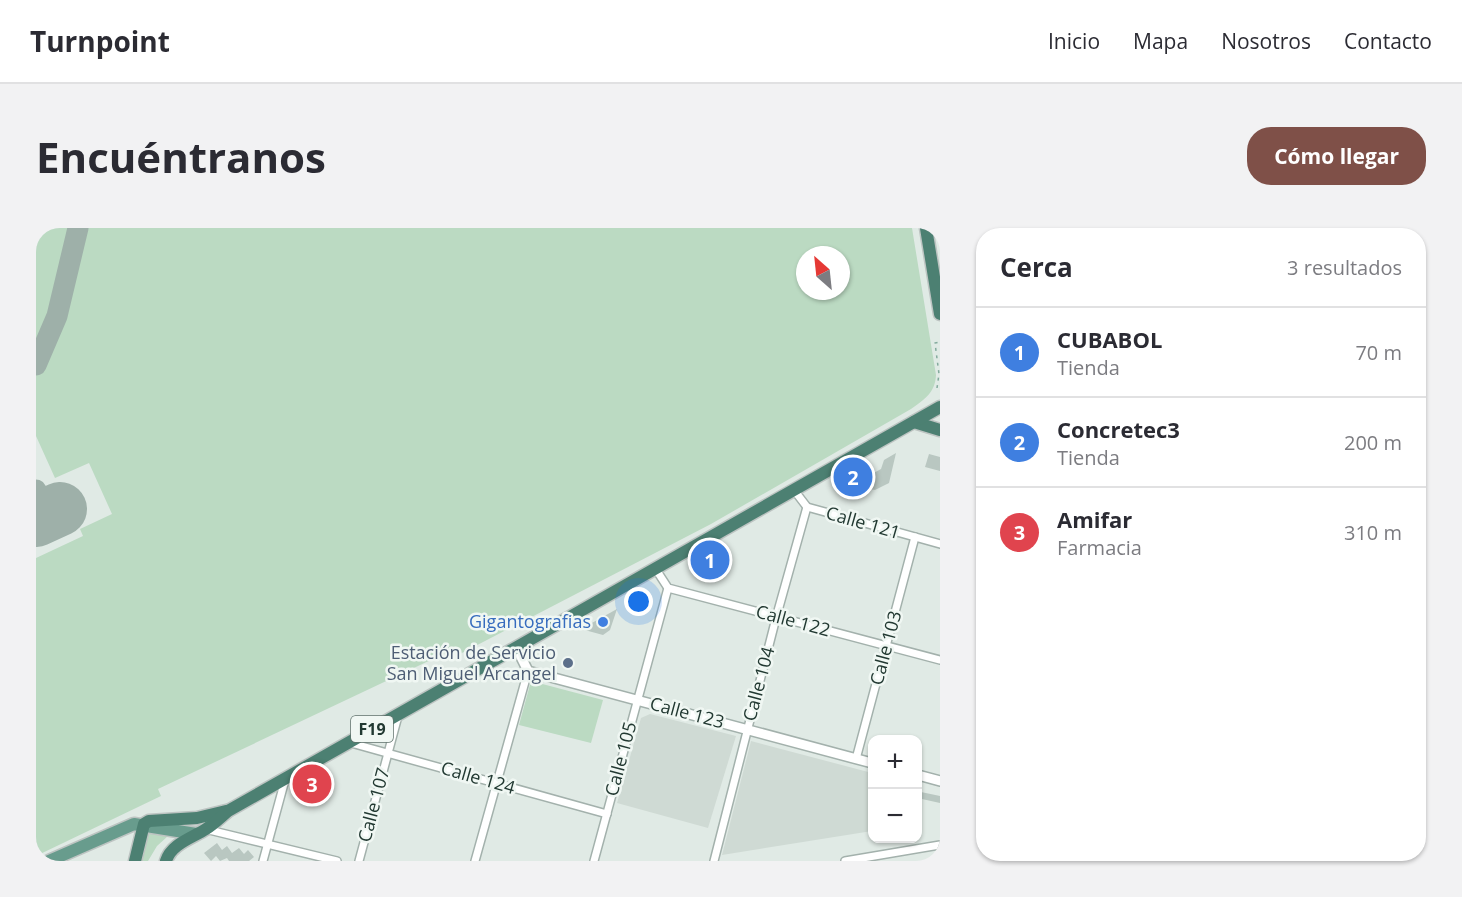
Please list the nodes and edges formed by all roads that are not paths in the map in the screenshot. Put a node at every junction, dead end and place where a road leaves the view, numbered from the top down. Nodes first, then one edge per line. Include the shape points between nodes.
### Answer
1 (926, 228) edge
2 (940, 315) edge
3 (940, 407) edge
4 (914, 422) junction
5 (940, 430) edge
6 (794, 489) junction
7 (807, 507) junction
8 (915, 537) junction
9 (940, 544) edge
10 (655, 568) junction
11 (668, 588) junction
12 (776, 618) junction
13 (887, 646) junction
14 (516, 647) junction
15 (940, 660) edge
16 (528, 671) junction
17 (637, 699) junction
18 (399, 714) junction
19 (747, 729) junction
20 (349, 742) junction
21 (388, 753) junction
22 (856, 759) junction
23 (868, 762) edge
24 (922, 776) edge
25 (285, 778) junction
26 (940, 781) edge
27 (495, 783) junction
28 (228, 811) junction
29 (607, 814) junction
30 (144, 824) junction
31 (201, 832) junction
32 (267, 844) junction
33 (940, 845) edge
34 (165, 859) edge
35 (49, 861) edge
36 (135, 861) edge
37 (263, 861) edge
38 (337, 861) edge
39 (359, 861) edge
40 (475, 861) edge
41 (594, 861) edge
42 (714, 861) edge
43 (845, 861) edge

1 - 2 highway
3 - 4 highway, F19
4 - 5 highway
4 - 6 highway, F19
6 - 7 street, Calle 121
6 - 10 highway, F19
7 - 8 street, Calle 121
7 - 12 street, Calle 104
8 - 9 street, Calle 121
8 - 13 street, Calle 103
10 - 11 street
10 - 14 highway, F19
11 - 12 street, Calle 122
11 - 17 street, Calle 105
12 - 13 street, Calle 122
12 - 19 street, Calle 104
13 - 15 street, Calle 122
13 - 22 street, Calle 103
14 - 16 street
14 - 18 highway, F19
16 - 17 street, Calle 123
16 - 27 street
17 - 19 street, Calle 123
17 - 29 street, Calle 105
18 - 20 highway, F19
18 - 21 street, Calle 107
19 - 22 street, Calle 123
19 - 42 street, Calle 104
20 - 21 street, Calle 124
20 - 25 highway, F19
21 - 27 street, Calle 124
21 - 39 street, Calle 107
22 - 23 street, Calle 123
24 - 26 street
25 - 28 highway, F19
25 - 32 street
27 - 29 street, Calle 124
27 - 40 street
28 - 30 highway, F19
28 - 31 highway, F19
29 - 41 street, Calle 105
30 - 31 main road
30 - 35 main road via 125,826
30 - 36 highway
31 - 32 street
31 - 34 highway, F19 via 175,847
32 - 37 street
32 - 38 street
33 - 43 street

